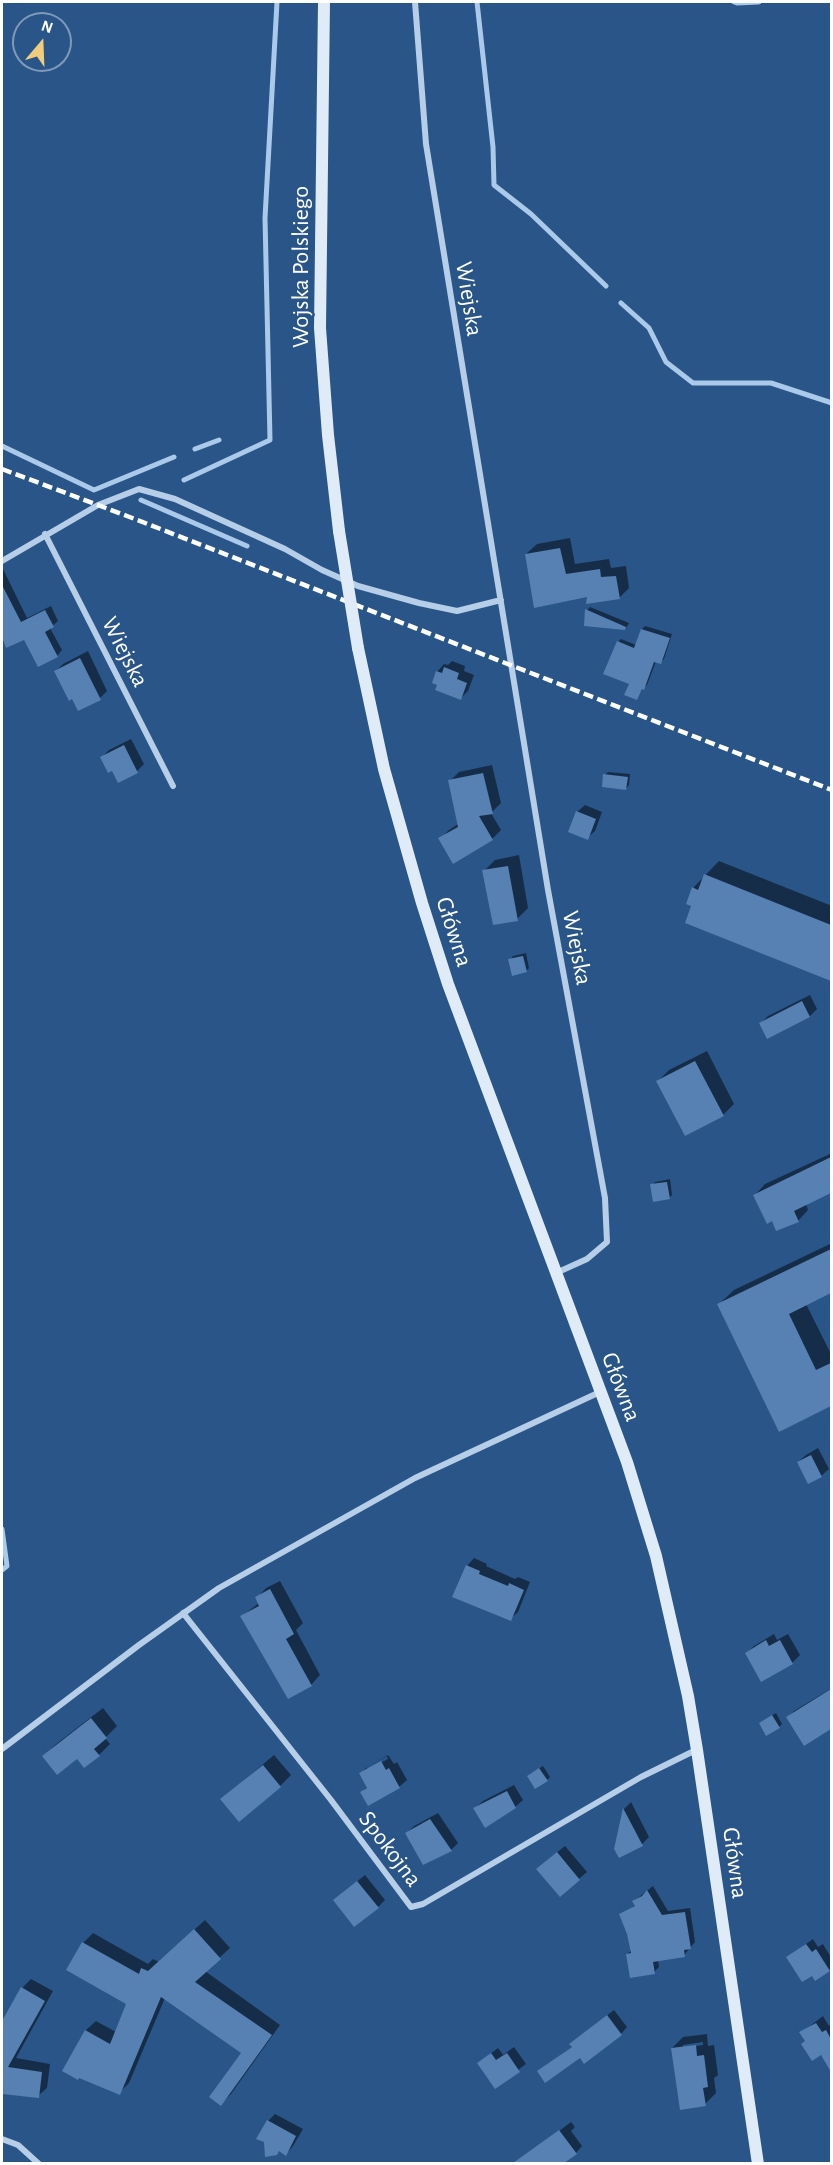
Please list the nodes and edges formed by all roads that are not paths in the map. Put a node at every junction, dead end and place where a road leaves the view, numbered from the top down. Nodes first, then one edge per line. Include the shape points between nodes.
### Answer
1 (324, 2) edge
2 (415, 2) edge
3 (45, 534) junction
4 (2, 561) edge
5 (501, 600) junction
6 (358, 648) joint
7 (173, 786) dead end
8 (555, 1273) junction
9 (600, 1392) junction
10 (183, 1612) junction
11 (2, 1749) edge
12 (697, 1750) junction
13 (2, 2139) edge
14 (39, 2163) edge
15 (758, 2163) edge

1 - 6 main road, Wojska Polskiego, bridge via 320,328 339,531
2 - 5 street, Wiejska via 426,144
3 - 4 street
3 - 5 street via 98,505 139,489 175,499 358,586 458,611
3 - 7 street, Wiejska
5 - 8 street, Wiejska via 604,1198 607,1242 587,1259
6 - 8 main road, Główna via 384,769 422,903 471,1050
8 - 9 main road, Główna
9 - 10 street via 415,1478
9 - 12 main road, Główna via 656,1556
10 - 11 street
10 - 12 street, Spokojna via 411,1907 423,1904 641,1777
12 - 15 main road, Główna
13 - 14 street via 18,2145

